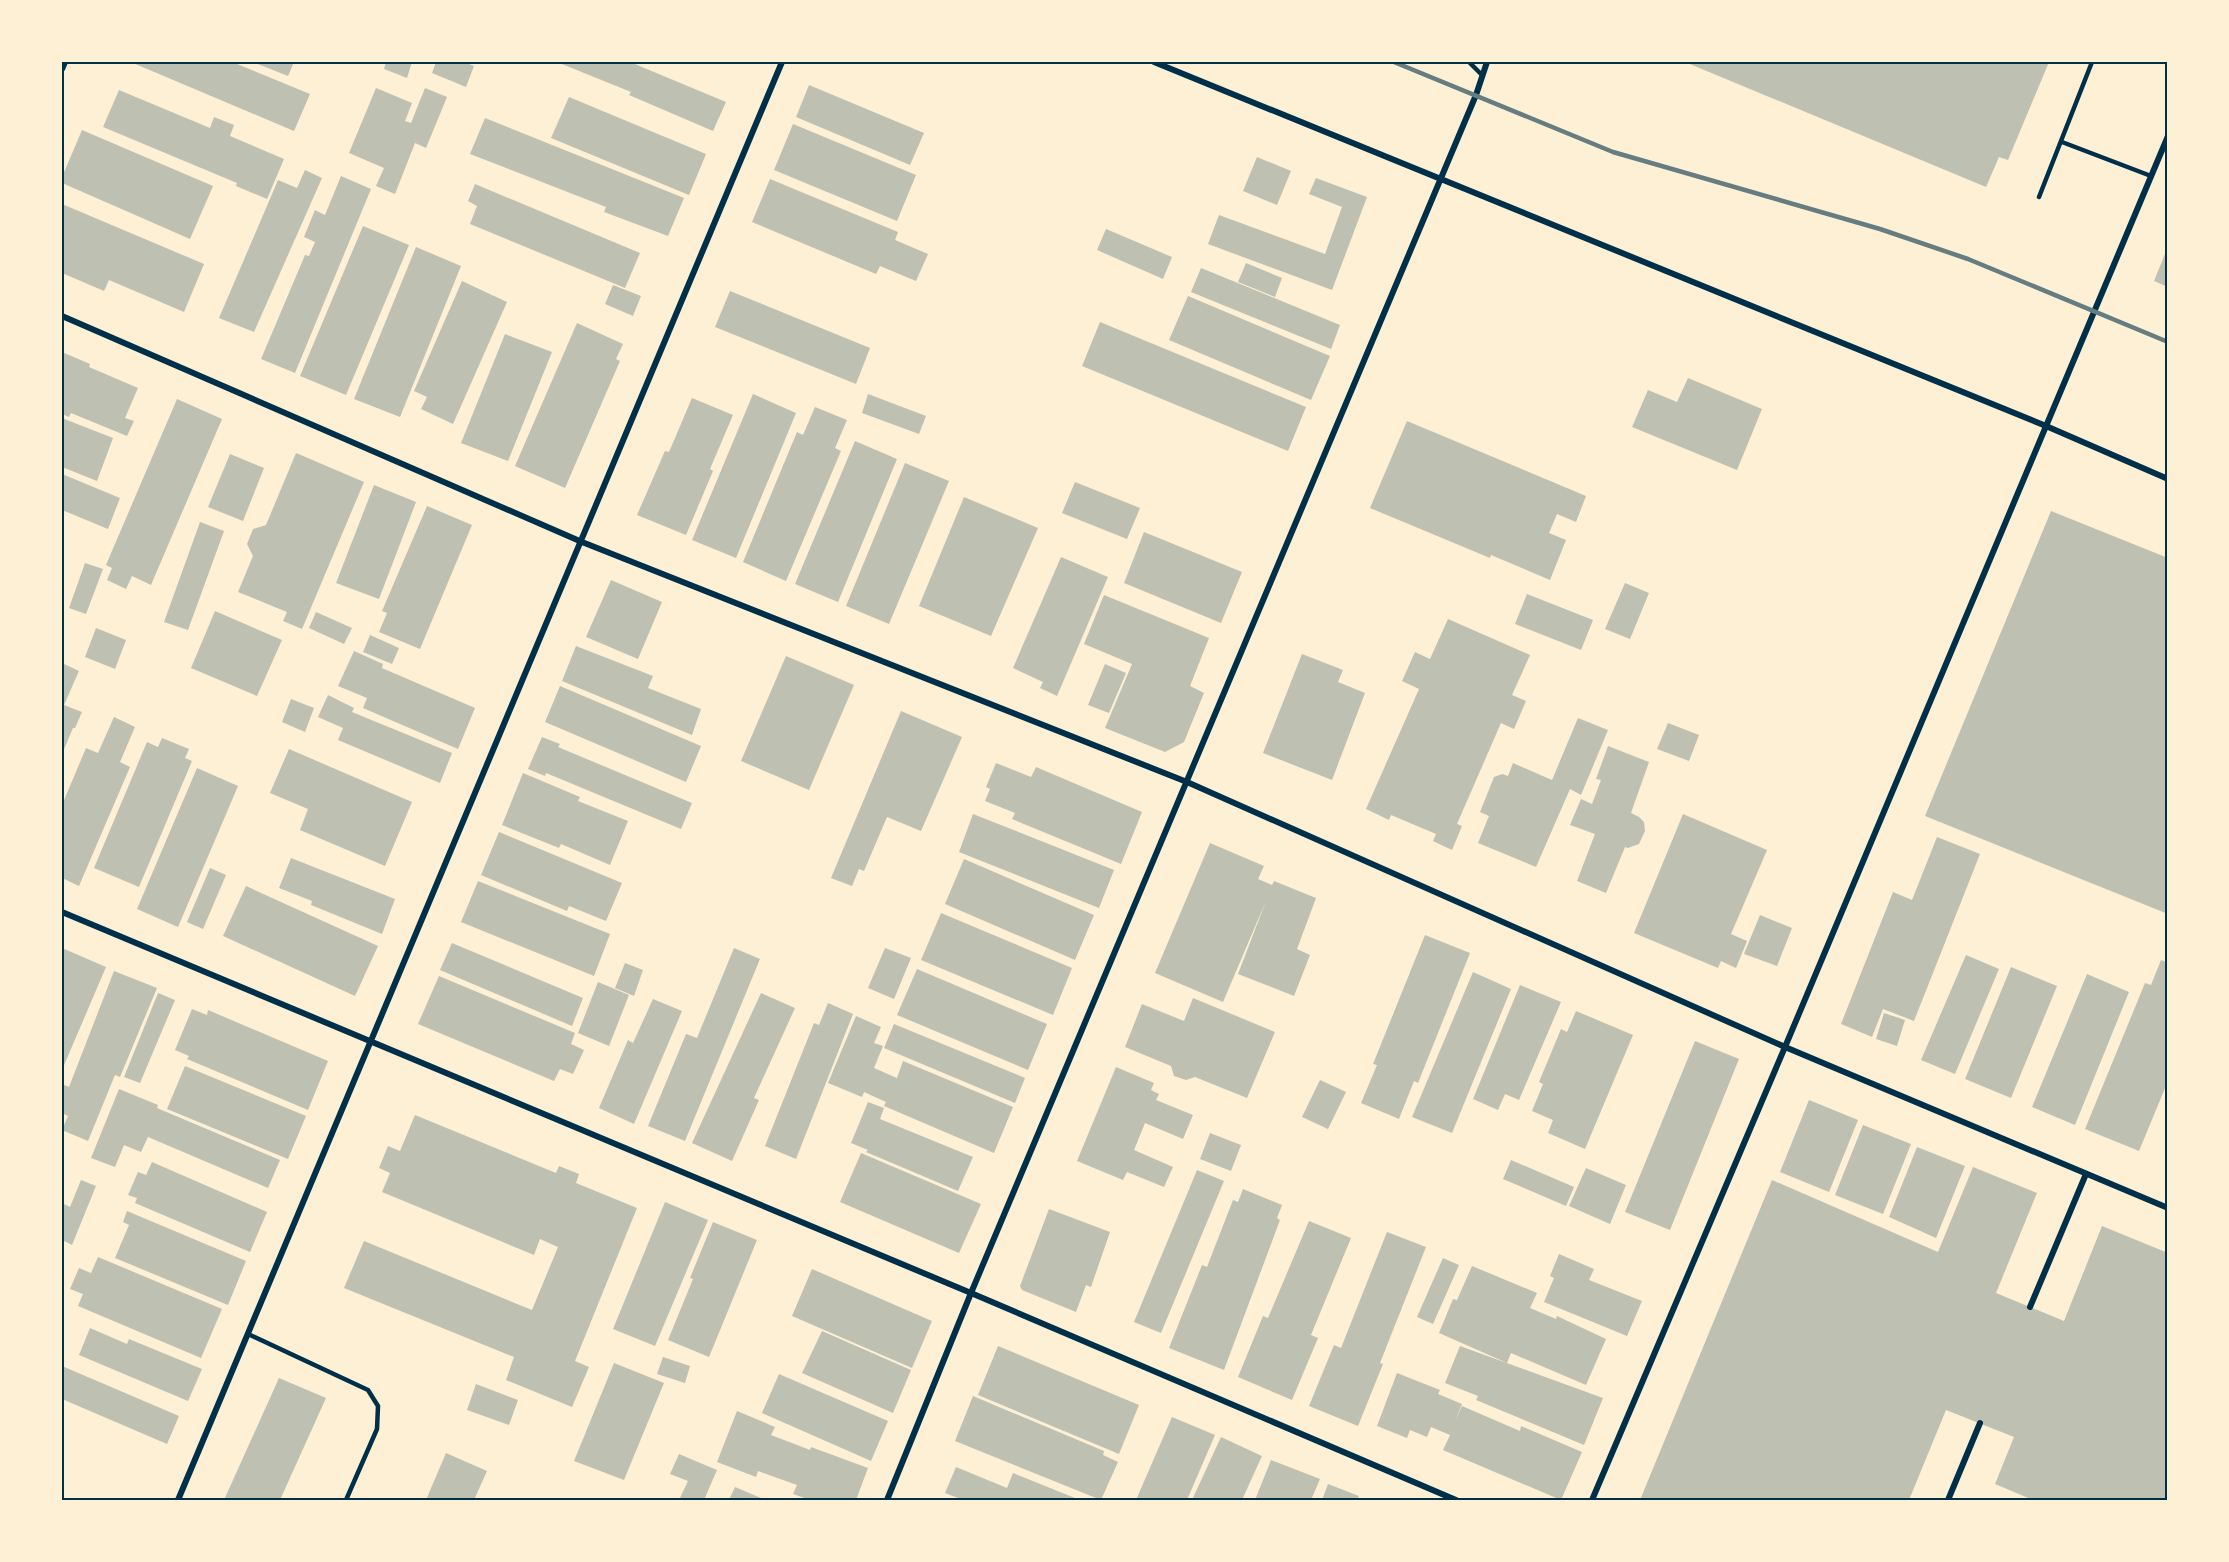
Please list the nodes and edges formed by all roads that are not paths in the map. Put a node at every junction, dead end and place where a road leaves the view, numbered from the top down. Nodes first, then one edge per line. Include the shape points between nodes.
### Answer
1 (65, 62) edge
2 (782, 62) edge
3 (1154, 62) edge
4 (1469, 62) edge
5 (1487, 62) edge
6 (2092, 62) edge
7 (62, 69) edge
8 (1481, 74) junction
9 (2168, 136) edge
10 (2062, 142) junction
11 (2151, 176) junction
12 (1440, 179) junction
13 (2039, 197) dead end
14 (62, 316) edge
15 (2046, 426) junction
16 (2168, 479) edge
17 (582, 542) junction
18 (1187, 782) junction
19 (62, 912) edge
20 (372, 1042) junction
21 (1785, 1047) junction
22 (2086, 1174) junction
23 (2168, 1208) edge
24 (971, 1293) junction
25 (2030, 1307) dead end
26 (248, 1334) junction
27 (1980, 1423) dead end
28 (178, 1500) edge
29 (346, 1500) edge
30 (886, 1500) edge
31 (1456, 1500) edge
32 (1592, 1500) edge
33 (1948, 1500) edge

1 - 7 street
2 - 17 street
3 - 12 street
4 - 8 lane
5 - 8 street
6 - 10 lane
8 - 12 street
9 - 11 street
10 - 11 lane
10 - 13 lane
11 - 15 street
12 - 15 street
12 - 18 street
14 - 17 street
15 - 16 street
15 - 21 street
17 - 18 street
17 - 20 street
18 - 21 street
18 - 24 street
19 - 20 street
20 - 24 street
20 - 26 street
21 - 22 street
21 - 32 street
22 - 23 street
22 - 25 street
24 - 30 street
24 - 31 street
26 - 28 street
26 - 29 lane via 368,1390 378,1406 377,1429
27 - 33 street

